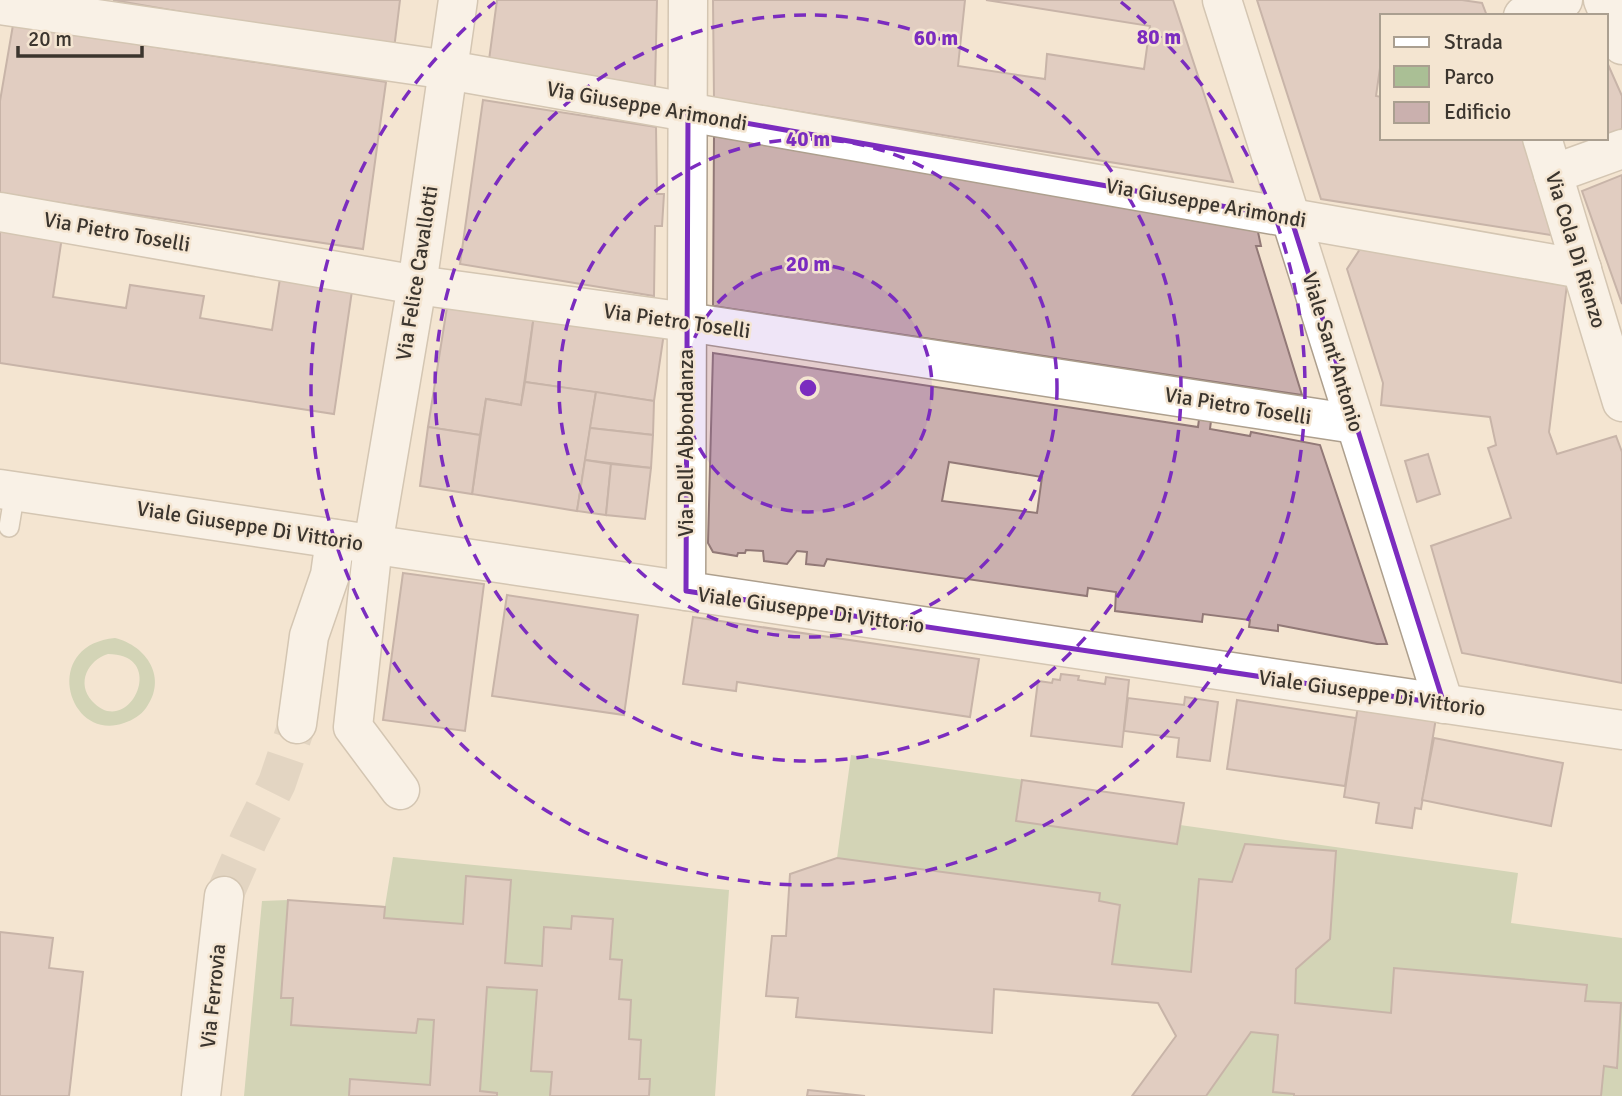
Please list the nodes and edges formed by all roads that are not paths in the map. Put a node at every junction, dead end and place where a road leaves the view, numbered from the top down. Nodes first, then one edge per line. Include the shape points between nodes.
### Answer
1 (458, 0) edge
2 (688, 0) edge
3 (1223, 0) edge
4 (1563, 0) edge
5 (1603, 0) edge
6 (0, 5) edge
7 (1528, 14) edge
8 (1622, 45) edge
9 (447, 70) junction
10 (688, 113) junction
11 (1543, 140) edge
12 (1622, 149) edge
13 (1553, 174) junction
14 (0, 212) edge
15 (1291, 218) junction
16 (1582, 270) junction
17 (417, 285) junction
18 (687, 322) junction
19 (1615, 353) edge
20 (1622, 402) edge
21 (1355, 424) junction
22 (8, 502) edge
23 (323, 537) junction
24 (373, 545) junction
25 (686, 591) junction
26 (1444, 704) junction
27 (297, 724) tunnel mouth
28 (1622, 730) edge
29 (400, 790) dead end
30 (224, 896) tunnel mouth
31 (201, 1096) edge

1 - 9 street, Via Felice Cavallotti
2 - 10 street, Via Dell' Abbondanza
3 - 15 street, Viale Sant'Antonio
4 - 7 street
5 - 8 street
6 - 9 street, Via Giuseppe Arimondi
9 - 10 street, Via Giuseppe Arimondi
9 - 17 street, Via Felice Cavallotti
10 - 15 street, Via Giuseppe Arimondi
10 - 18 street, Via Dell' Abbondanza
11 - 13 street, Via Cola Di Rienzo
12 - 13 street
13 - 16 street, Via Cola Di Rienzo
14 - 17 street, Via Pietro Toselli
15 - 16 street, Via Giuseppe Arimondi
15 - 21 street, Viale Sant'Antonio
16 - 19 street, Via Cola Di Rienzo
17 - 18 street, Via Pietro Toselli
17 - 24 street, Via Felice Cavallotti
18 - 21 street, Via Pietro Toselli
18 - 25 street, Via Dell' Abbondanza
19 - 20 street, Via Cola Di Rienzo
21 - 26 street, Viale Sant'Antonio
22 - 23 street, Viale Giuseppe Di Vittorio
23 - 24 street, Viale Giuseppe Di Vittorio
23 - 27 street via 330,575 309,636
24 - 25 street, Viale Giuseppe Di Vittorio
24 - 29 street, Via Felice Cavallotti via 353,727
25 - 26 street, Viale Giuseppe Di Vittorio
26 - 28 street, Viale Giuseppe Di Vittorio
30 - 31 street, Via Ferrovia

